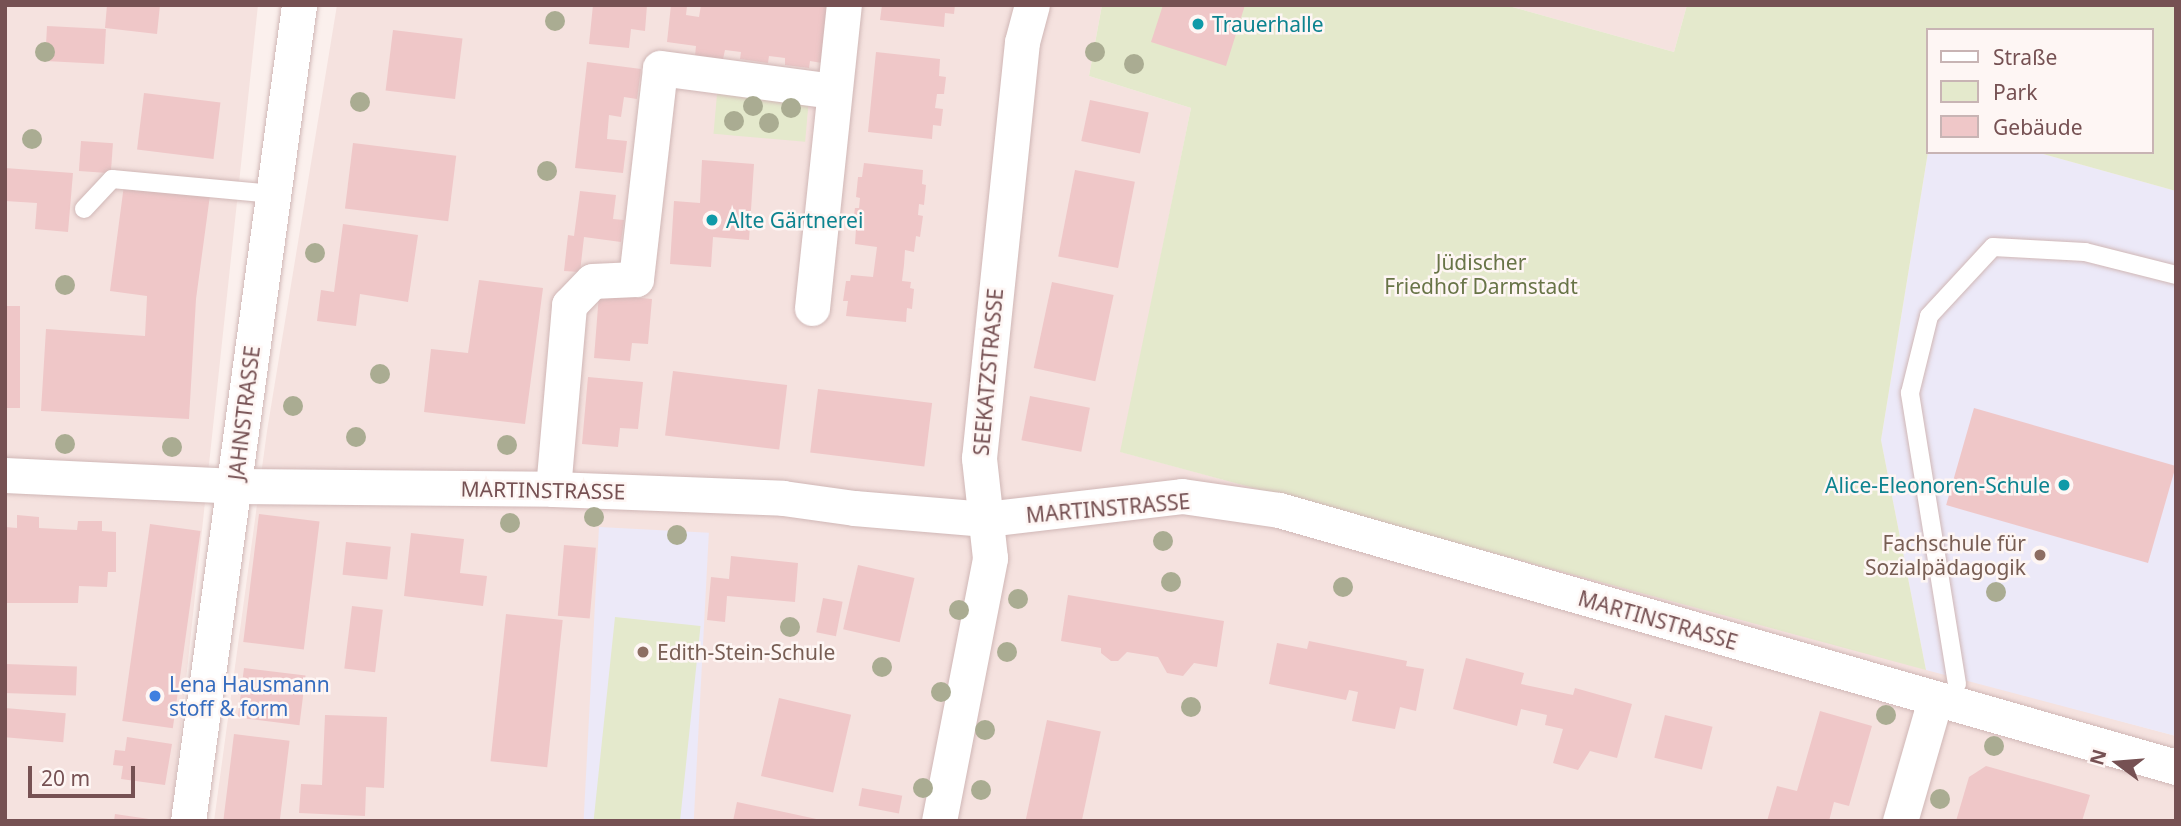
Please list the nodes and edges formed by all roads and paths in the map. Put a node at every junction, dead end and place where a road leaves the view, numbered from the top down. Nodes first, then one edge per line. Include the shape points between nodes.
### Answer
1 (299, 5) edge
2 (844, 5) edge
3 (1032, 5) edge
4 (833, 90) junction
5 (273, 194) junction
6 (84, 209) dead end
7 (2176, 275) edge
8 (812, 308) dead end
9 (5, 475) edge
10 (236, 486) junction
11 (553, 489) junction
12 (986, 519) junction
13 (1946, 692) junction
14 (2176, 767) edge
15 (188, 821) edge
16 (939, 821) edge
17 (1900, 821) edge

1 - 5 street, JAHNSTRASSE
2 - 4 street
3 - 12 street, SEEKATZSTRASSE via 1022,42 979,458
4 - 8 street
4 - 11 street via 660,68 636,279 592,281 569,305
5 - 6 lane via 112,179
5 - 10 street, JAHNSTRASSE
7 - 13 lane via 2085,252 1993,247 1929,316 1910,393
9 - 10 street, MARTINSTRASSE
10 - 11 street, MARTINSTRASSE
10 - 15 street, JAHNSTRASSE
11 - 12 street, MARTINSTRASSE via 783,498
12 - 13 street, MARTINSTRASSE via 1182,496 1279,510
12 - 16 street, SEEKATZSTRASSE via 990,558
13 - 14 street, MARTINSTRASSE
13 - 17 street

